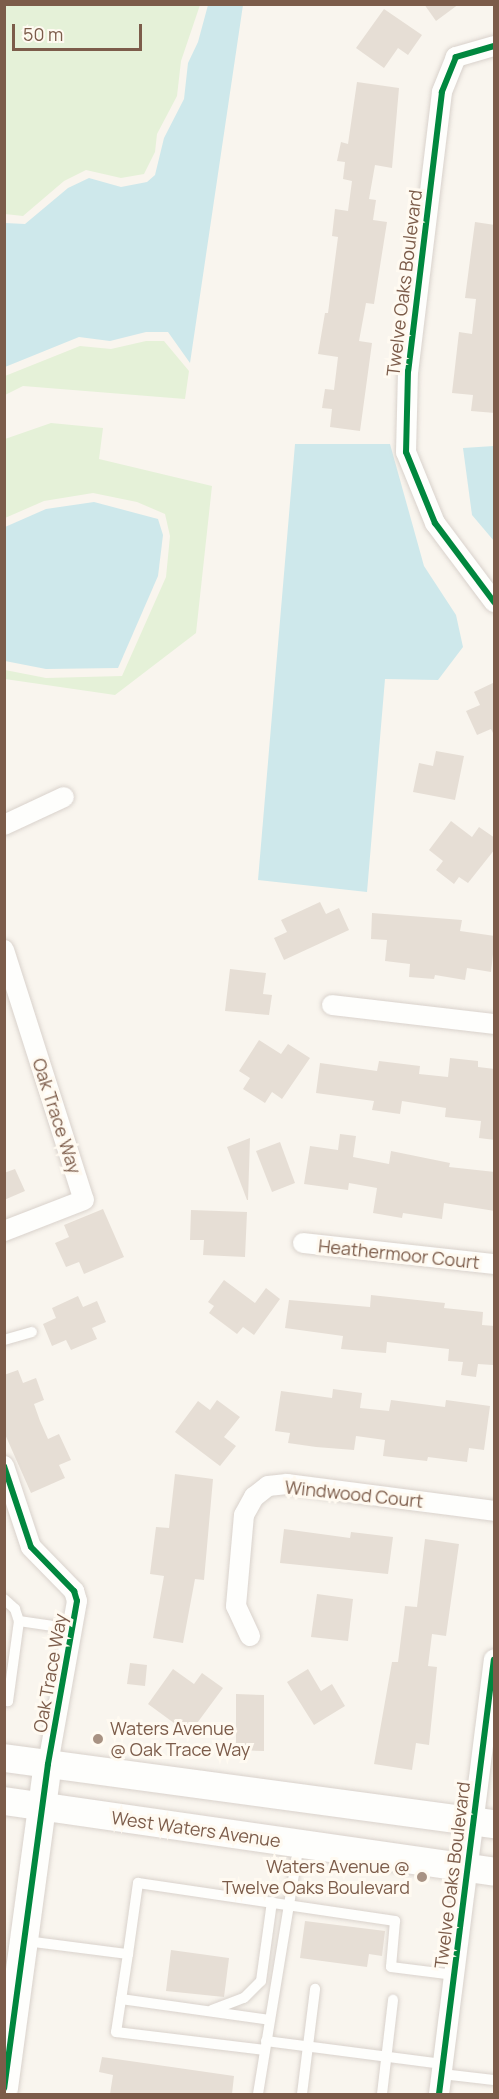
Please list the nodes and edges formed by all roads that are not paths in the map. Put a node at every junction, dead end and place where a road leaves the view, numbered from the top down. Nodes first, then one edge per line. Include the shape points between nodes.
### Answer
1 (495, 46) edge
2 (495, 602) edge
3 (64, 797) dead end
4 (4, 825) edge
5 (4, 950) edge
6 (332, 1005) dead end
7 (495, 1024) edge
8 (4, 1231) edge
9 (303, 1243) dead end
10 (495, 1264) edge
11 (32, 1332) dead end
12 (4, 1340) edge
13 (4, 1466) edge
14 (495, 1511) edge
15 (4, 1599) edge
16 (19, 1620) junction
17 (73, 1629) junction
18 (250, 1636) dead end
19 (495, 1659) edge
20 (4, 1701) edge
21 (8, 1758) edge
22 (48, 1764) junction
23 (4, 1795) edge
24 (4, 1801) edge
25 (42, 1808) junction
26 (484, 1822) edge
27 (299, 1844) junction
28 (481, 1870) edge
29 (272, 1902) junction
30 (288, 1905) junction
31 (23, 1941) junction
32 (128, 1954) junction
33 (454, 1975) junction
34 (315, 1989) dead end
35 (121, 1999) junction
36 (393, 2000) dead end
37 (209, 2012) junction
38 (270, 2020) junction
39 (266, 2045) junction
40 (307, 2048) junction
41 (387, 2057) junction
42 (442, 2069) junction
43 (495, 2080) edge
44 (4, 2088) edge
45 (258, 2094) edge
46 (302, 2094) edge
47 (382, 2094) edge
48 (439, 2094) edge

1 - 2 street, Twelve Oaks Boulevard via 456,57 442,92 408,371 406,452 435,523
3 - 4 street
5 - 8 street, Oak Trace Way via 84,1200
6 - 7 street
9 - 10 street, Heathermoor Court
11 - 12 lane
13 - 17 street, Oak Trace Way via 31,1547 74,1591 77,1601
14 - 18 street, Windwood Court via 287,1484 268,1486 254,1497 244,1515 236,1606
15 - 16 lane via 15,1609
16 - 17 lane
16 - 20 lane via 8,1701
17 - 22 street, Oak Trace Way
19 - 26 street, Twelve Oaks Boulevard
21 - 22 main road
21 - 23 main road
22 - 25 main road
22 - 26 main road
24 - 25 main road, West Waters Avenue
25 - 27 main road, West Waters Avenue
25 - 31 main road
26 - 28 street, Twelve Oaks Boulevard
27 - 28 main road, West Waters Avenue
27 - 30 lane
28 - 33 street, Twelve Oaks Boulevard
29 - 30 lane
29 - 32 lane via 138,1883
29 - 37 lane via 261,1981 244,1998
30 - 33 lane via 395,1920 391,1966
30 - 38 lane
31 - 32 lane
31 - 44 main road
32 - 35 lane
33 - 42 street, Twelve Oaks Boulevard
34 - 40 lane
35 - 37 lane
35 - 39 lane via 116,2032
36 - 41 lane
37 - 38 lane
38 - 39 lane
39 - 40 lane
39 - 45 lane
40 - 41 lane
40 - 46 lane
41 - 42 lane
41 - 47 lane
42 - 43 lane
42 - 48 street, Twelve Oaks Boulevard

